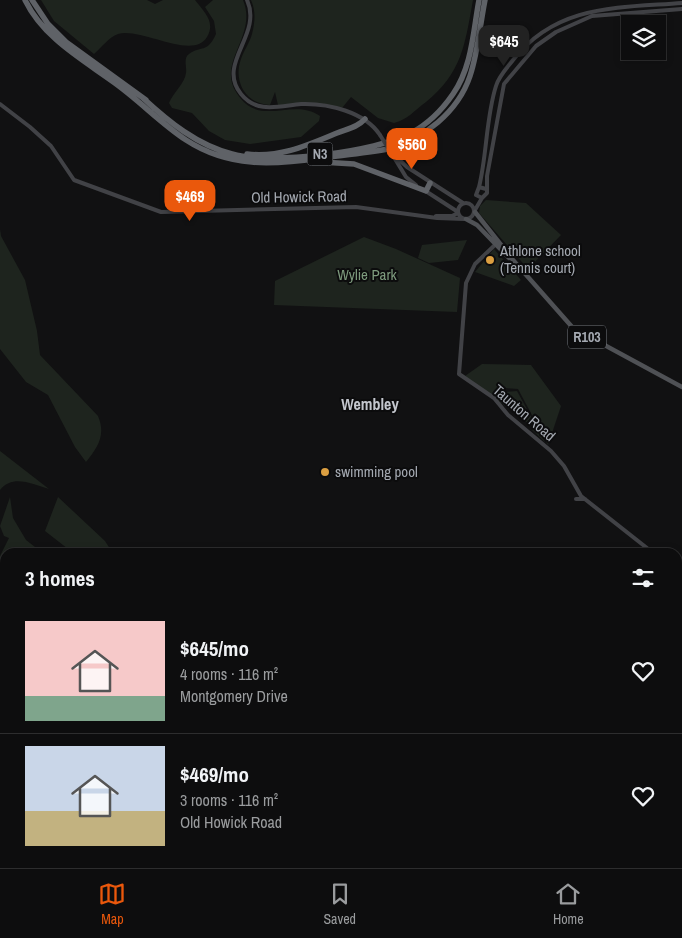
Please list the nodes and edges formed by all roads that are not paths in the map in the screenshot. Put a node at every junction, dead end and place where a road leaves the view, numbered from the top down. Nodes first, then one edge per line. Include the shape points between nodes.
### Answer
1 (25, 0) edge
2 (32, 0) edge
3 (247, 0) edge
4 (479, 0) edge
5 (485, 0) edge
6 (682, 3) edge
7 (632, 7) junction
8 (682, 9) edge
9 (632, 13) junction
10 (518, 53) junction
11 (515, 57) junction
12 (522, 60) junction
13 (0, 104) edge
14 (152, 108) junction
15 (365, 119) junction
16 (225, 151) junction
17 (392, 154) junction
18 (483, 161) junction
19 (490, 162) junction
20 (285, 163) junction
21 (430, 183) junction
22 (479, 187) junction
23 (486, 189) junction
24 (426, 191) junction
25 (475, 193) junction
26 (482, 198) junction
27 (465, 203) junction
28 (475, 211) junction
29 (458, 212) junction
30 (426, 216) junction
31 (465, 219) junction
32 (497, 243) junction
33 (682, 388) edge
34 (576, 499) dead end
35 (585, 500) junction
36 (647, 548) edge

1 - 14 highway, N3 via 36,20 50,35
2 - 14 highway via 48,24 66,42
3 - 15 street via 250,27 233,67 234,80 241,94 263,108 316,105
4 - 16 highway, N3 via 469,56 459,85 440,111 411,133 380,144 293,158 255,159
5 - 20 highway, N3 via 469,79 457,101 438,122 398,146
6 - 7 street
7 - 9 street
7 - 10 street via 592,10 574,16 544,31
8 - 9 street
9 - 12 street via 587,18 552,34
10 - 11 street
10 - 12 street
11 - 12 street
11 - 18 street via 496,86
12 - 19 street via 504,84
13 - 30 street, Old Howick Road via 50,146 74,180 161,212 356,207
14 - 16 highway
14 - 20 highway, N3 via 185,139 219,156 244,163
15 - 16 highway via 288,152 251,155
15 - 17 street, bridge
17 - 21 street
17 - 24 street via 406,177
18 - 19 street
18 - 22 street
19 - 23 street
20 - 24 highway via 327,161 354,164
21 - 24 highway
21 - 27 street
22 - 23 street
22 - 25 street
23 - 26 street
24 - 29 street
25 - 26 street
25 - 27 street
26 - 28 street
27 - 28 street, R103
27 - 29 street
28 - 31 street via 471,218
28 - 32 main road, R103
29 - 30 street, Old Howick Road via 448,216
29 - 31 street, R103
30 - 31 street, Old Howick Road
31 - 32 main road, R103
32 - 33 main road, R103 via 573,328
32 - 35 street, Taunton Road via 475,264 466,283 459,374 494,398 508,415 551,451
34 - 35 street
35 - 36 street, Taunton Road

